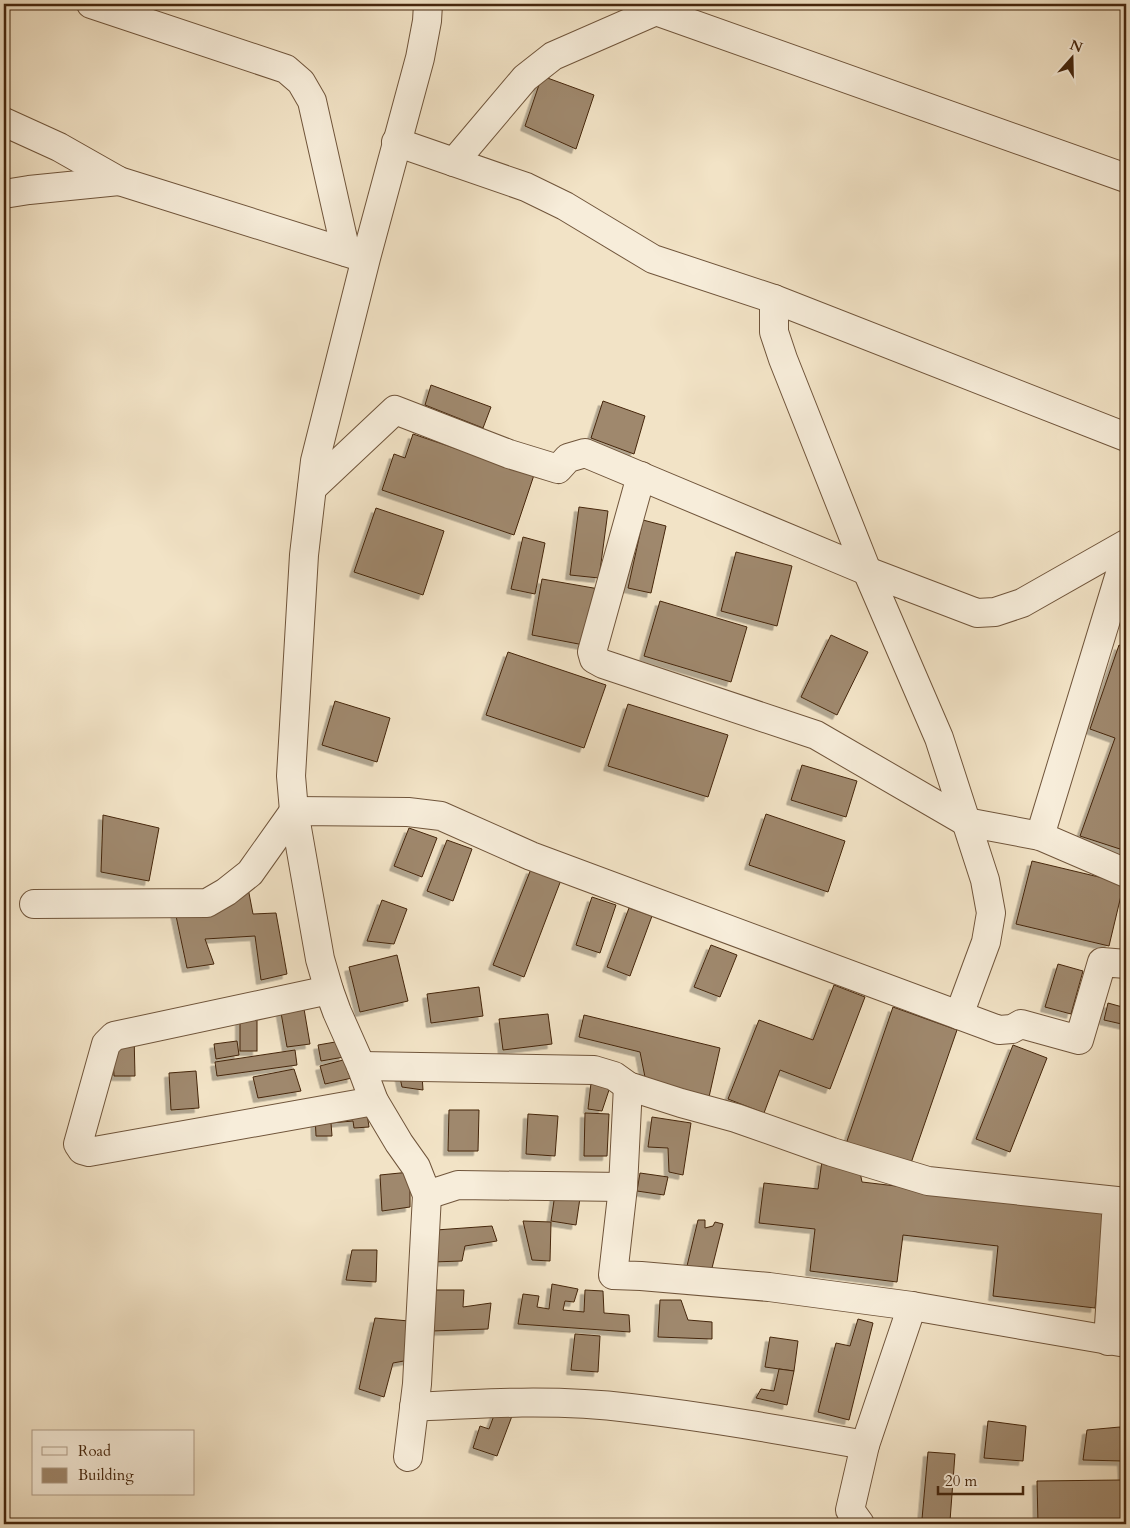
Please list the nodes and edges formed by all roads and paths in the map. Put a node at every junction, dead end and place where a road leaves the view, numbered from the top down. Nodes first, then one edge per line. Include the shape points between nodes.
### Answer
1 (91, 4) edge
2 (428, 4) edge
3 (662, 7) edge
4 (4, 122) edge
5 (396, 142) junction
6 (454, 162) junction
7 (1126, 178) edge
8 (119, 181) junction
9 (4, 194) edge
10 (356, 255) junction
11 (774, 299) junction
12 (1126, 437) edge
13 (641, 476) junction
14 (312, 488) junction
15 (1126, 544) edge
16 (1126, 554) edge
17 (867, 571) junction
18 (294, 811) junction
19 (966, 822) junction
20 (1040, 836) junction
21 (1126, 873) edge
22 (34, 904) dead end
23 (1126, 964) edge
24 (330, 990) junction
25 (959, 1015) junction
26 (361, 1066) junction
27 (628, 1086) junction
28 (374, 1101) junction
29 (623, 1187) junction
30 (427, 1195) junction
31 (912, 1306) junction
32 (1117, 1342) edge
33 (414, 1407) junction
34 (865, 1445) junction
35 (408, 1457) dead end
36 (860, 1524) edge

1 - 10 street via 286,69 301,82 312,101
2 - 5 street via 420,58
3 - 6 street via 553,56 525,78
3 - 7 street
4 - 8 street via 59,147
5 - 6 street
5 - 10 street
6 - 11 street via 526,187 565,206 652,259
8 - 9 street
8 - 10 street
10 - 14 street
11 - 12 street
11 - 17 street via 774,332 783,359
13 - 14 street via 585,453 568,458 558,469 509,454 395,410
13 - 17 street
13 - 19 street via 592,652 594,659 816,735
14 - 18 street via 304,555 292,756
15 - 17 street via 1022,603 995,612 977,613
16 - 20 street
17 - 19 street via 940,738
18 - 22 street via 250,874 207,903
18 - 24 street via 320,959
18 - 25 street via 408,812 441,816 531,856
19 - 20 street
19 - 25 street via 985,880 991,913 986,942
20 - 21 street
23 - 25 street via 1102,962 1079,1040 1021,1024 999,1030
24 - 26 street
24 - 28 street via 114,1036 106,1044 78,1144 89,1152
26 - 27 street via 594,1070 614,1076
26 - 28 street
27 - 29 street
27 - 32 street via 928,1181 1117,1201
28 - 30 street via 416,1167
29 - 30 street via 458,1185
29 - 31 street via 612,1276 769,1287
30 - 33 street
31 - 32 street
31 - 34 street
33 - 34 street via 531,1402 628,1407
33 - 35 street
34 - 36 street via 850,1510

